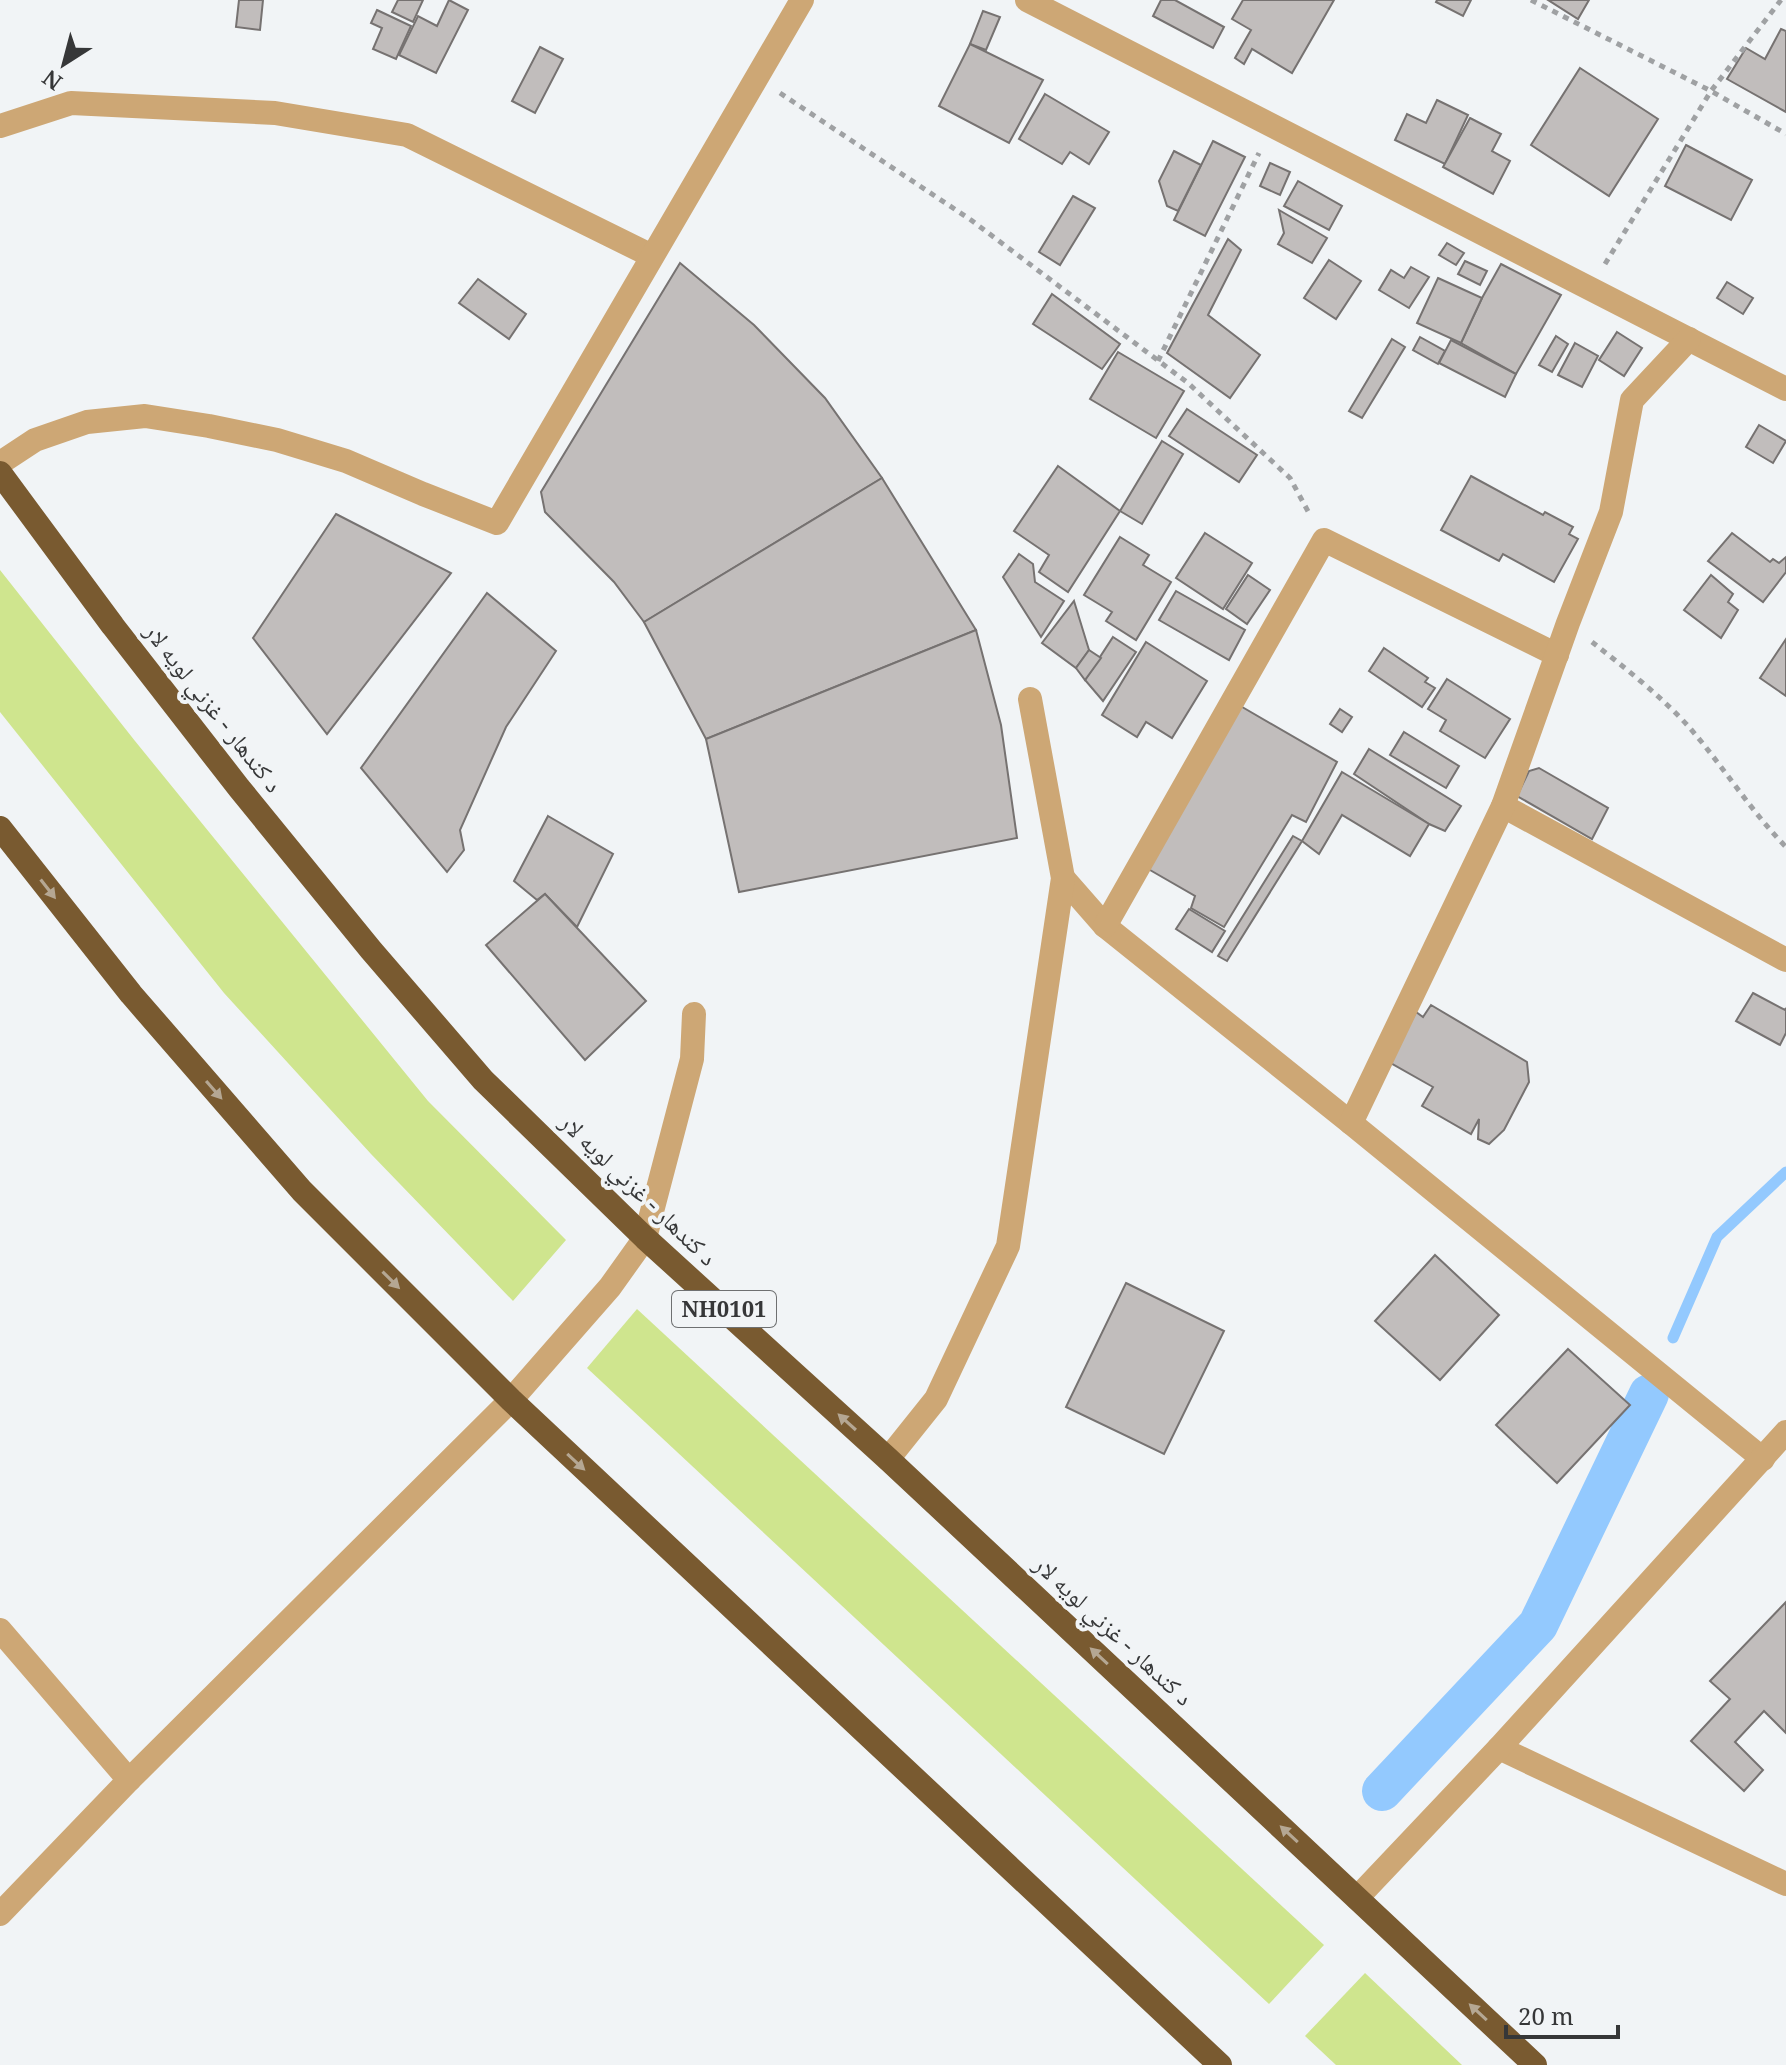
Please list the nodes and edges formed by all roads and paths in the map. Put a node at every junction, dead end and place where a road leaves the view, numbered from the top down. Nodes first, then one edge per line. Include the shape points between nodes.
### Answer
1 (802, 0) edge
2 (1027, 0) edge
3 (1531, 0) edge
4 (1781, 0) edge
5 (757, 77) junction
6 (1711, 91) junction
7 (0, 126) edge
8 (1273, 126) junction
9 (1786, 134) edge
10 (652, 256) junction
11 (1590, 288) junction
12 (1689, 339) junction
13 (1158, 361) junction
14 (1786, 389) edge
15 (0, 463) edge
16 (0, 473) edge
17 (1324, 540) junction
18 (1568, 623) junction
19 (1557, 655) junction
20 (1030, 699) dead end
21 (1503, 806) junction
22 (0, 828) edge
23 (1786, 847) edge
24 (1063, 878) junction
25 (1105, 926) junction
26 (1786, 960) edge
27 (694, 1014) dead end
28 (1351, 1123) junction
29 (645, 1238) junction
30 (511, 1400) junction
31 (1786, 1432) edge
32 (888, 1459) junction
33 (1763, 1459) junction
34 (0, 1630) edge
35 (0, 1651) edge
36 (28, 1665) junction
37 (1499, 1748) junction
38 (129, 1780) junction
39 (1786, 1884) edge
40 (1357, 1898) junction
41 (0, 1914) edge
42 (1220, 2065) edge
43 (1535, 2065) edge

1 - 5 street
2 - 8 street
3 - 6 path
4 - 6 path
5 - 10 street
5 - 13 path via 971,220
6 - 9 path
6 - 11 path
7 - 10 street via 71,103 275,113 407,135
8 - 11 street
8 - 13 path
10 - 15 street via 497,523 346,461 277,440 145,416 87,422 35,440
11 - 12 street
12 - 14 street
12 - 18 street via 1632,400 1611,512
13 - 17 path via 1290,478
16 - 29 highway, د کندهار - غزني لويه لار / NH0101 via 239,788 371,950 483,1080
17 - 19 street
17 - 25 street
18 - 19 street
18 - 23 path via 1687,726
19 - 21 street
20 - 24 street
21 - 26 street
21 - 28 street
22 -> 30 highway via 131,994 302,1191
24 - 25 street
24 - 32 street via 1008,1246 936,1399
25 - 28 street
27 - 29 street via 692,1059
28 - 33 street
29 - 30 street via 610,1287
32 -> 29 highway, د کندهار - غزني لويه لار / NH0101
30 - 38 street
30 -> 42 highway
31 - 33 street
40 -> 32 highway, د کندهار - غزني لويه لار / NH0101
33 - 37 street
34 - 36 street
35 - 36 street
36 - 38 street
37 - 39 street
37 - 40 street
38 - 41 street
43 -> 40 highway, د کندهار - غزني لويه لار / NH0101

